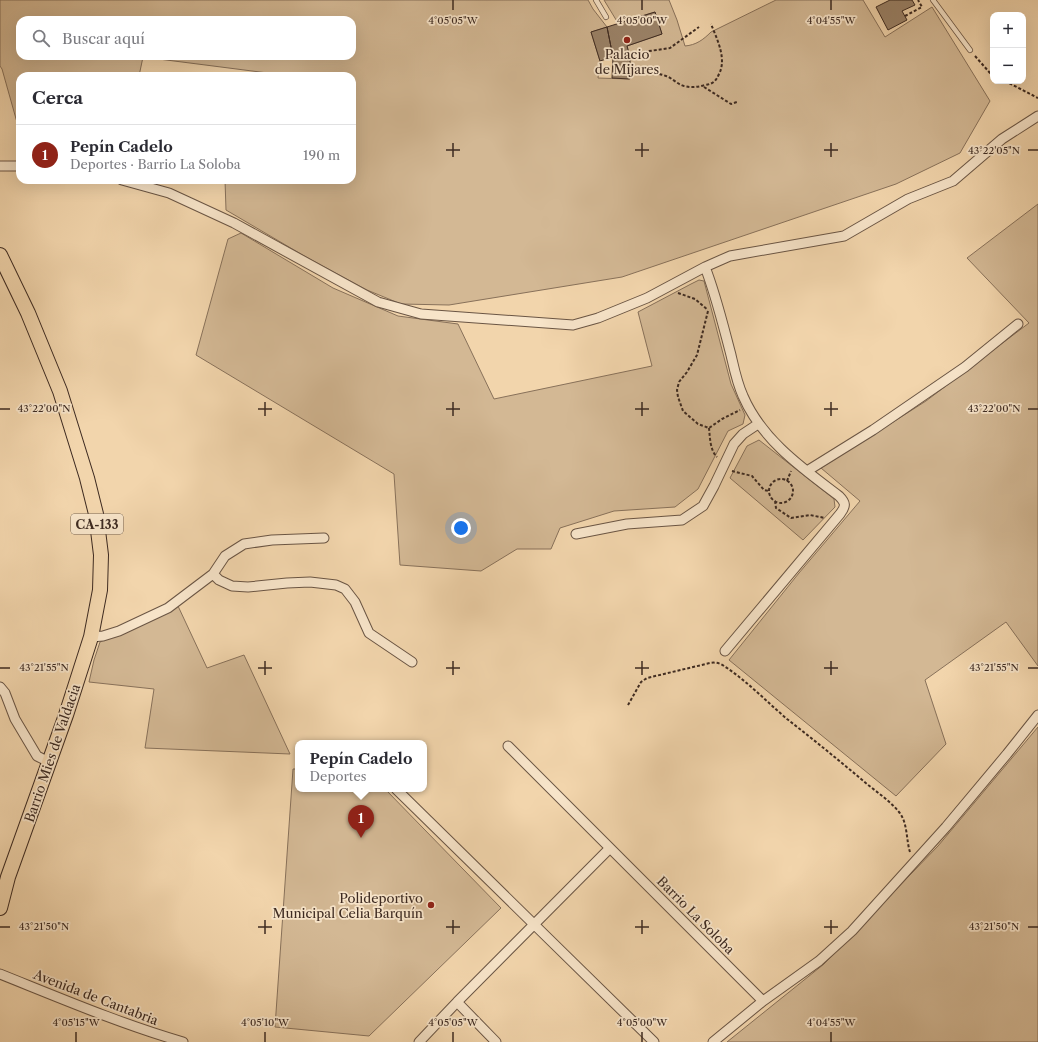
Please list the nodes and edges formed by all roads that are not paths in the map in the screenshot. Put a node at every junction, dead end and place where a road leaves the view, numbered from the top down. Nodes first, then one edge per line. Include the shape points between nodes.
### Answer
1 (596, 0) edge
2 (933, 0) edge
3 (606, 17) dead end
4 (970, 50) road end
5 (1038, 116) edge
6 (0, 166) edge
7 (16, 166) edge
8 (136, 184) edge
9 (0, 255) edge
10 (705, 267) junction
11 (1018, 324) dead end
12 (758, 424) junction
13 (807, 472) junction
14 (576, 534) dead end
15 (324, 538) dead end
16 (213, 574) junction
17 (91, 637) junction
18 (725, 651) dead end
19 (412, 662) dead end
20 (0, 687) edge
21 (1038, 715) edge
22 (508, 746) dead end
23 (49, 762) junction
24 (399, 792) edge
25 (610, 848) junction
26 (0, 908) edge
27 (534, 924) junction
28 (0, 974) edge
29 (763, 1001) junction
30 (457, 1002) junction
31 (183, 1042) edge
32 (419, 1042) edge
33 (496, 1042) edge
34 (654, 1042) edge
35 (713, 1042) edge

1 - 3 lane
2 - 4 lane
5 - 10 street via 1002,140 953,181 908,199 844,236 730,256
6 - 7 street
8 - 10 street via 169,193 234,223 378,302 421,314 573,325 647,298
9 - 17 main road, Barrio Mies de Valdacia / CA-133 via 28,313 60,391 96,514 101,555 100,590
10 - 12 street via 713,287 742,395
11 - 13 street via 965,367
12 - 13 street
12 - 14 street via 734,444 703,506 682,520 627,524
13 - 18 street via 839,496 844,502 844,508
15 - 16 street via 244,544 225,556
16 - 17 street via 168,608 119,631
16 - 19 street via 232,586 310,582 336,585 345,590 355,602 369,633
17 - 23 main road, Barrio Mies de Valdacia / CA-133
20 - 23 street via 6,693 15,719 37,756
21 - 29 street via 946,827 852,931 819,961
22 - 25 street, Barrio La Soloba
23 - 26 main road, Barrio Mies de Valdacia / CA-133 via 8,877
24 - 27 street
25 - 27 street
25 - 29 street, Barrio La Soloba
27 - 30 street
27 - 34 street
28 - 31 street, Avenida de Cantabria via 97,1013
29 - 35 street
30 - 32 street
30 - 33 street

